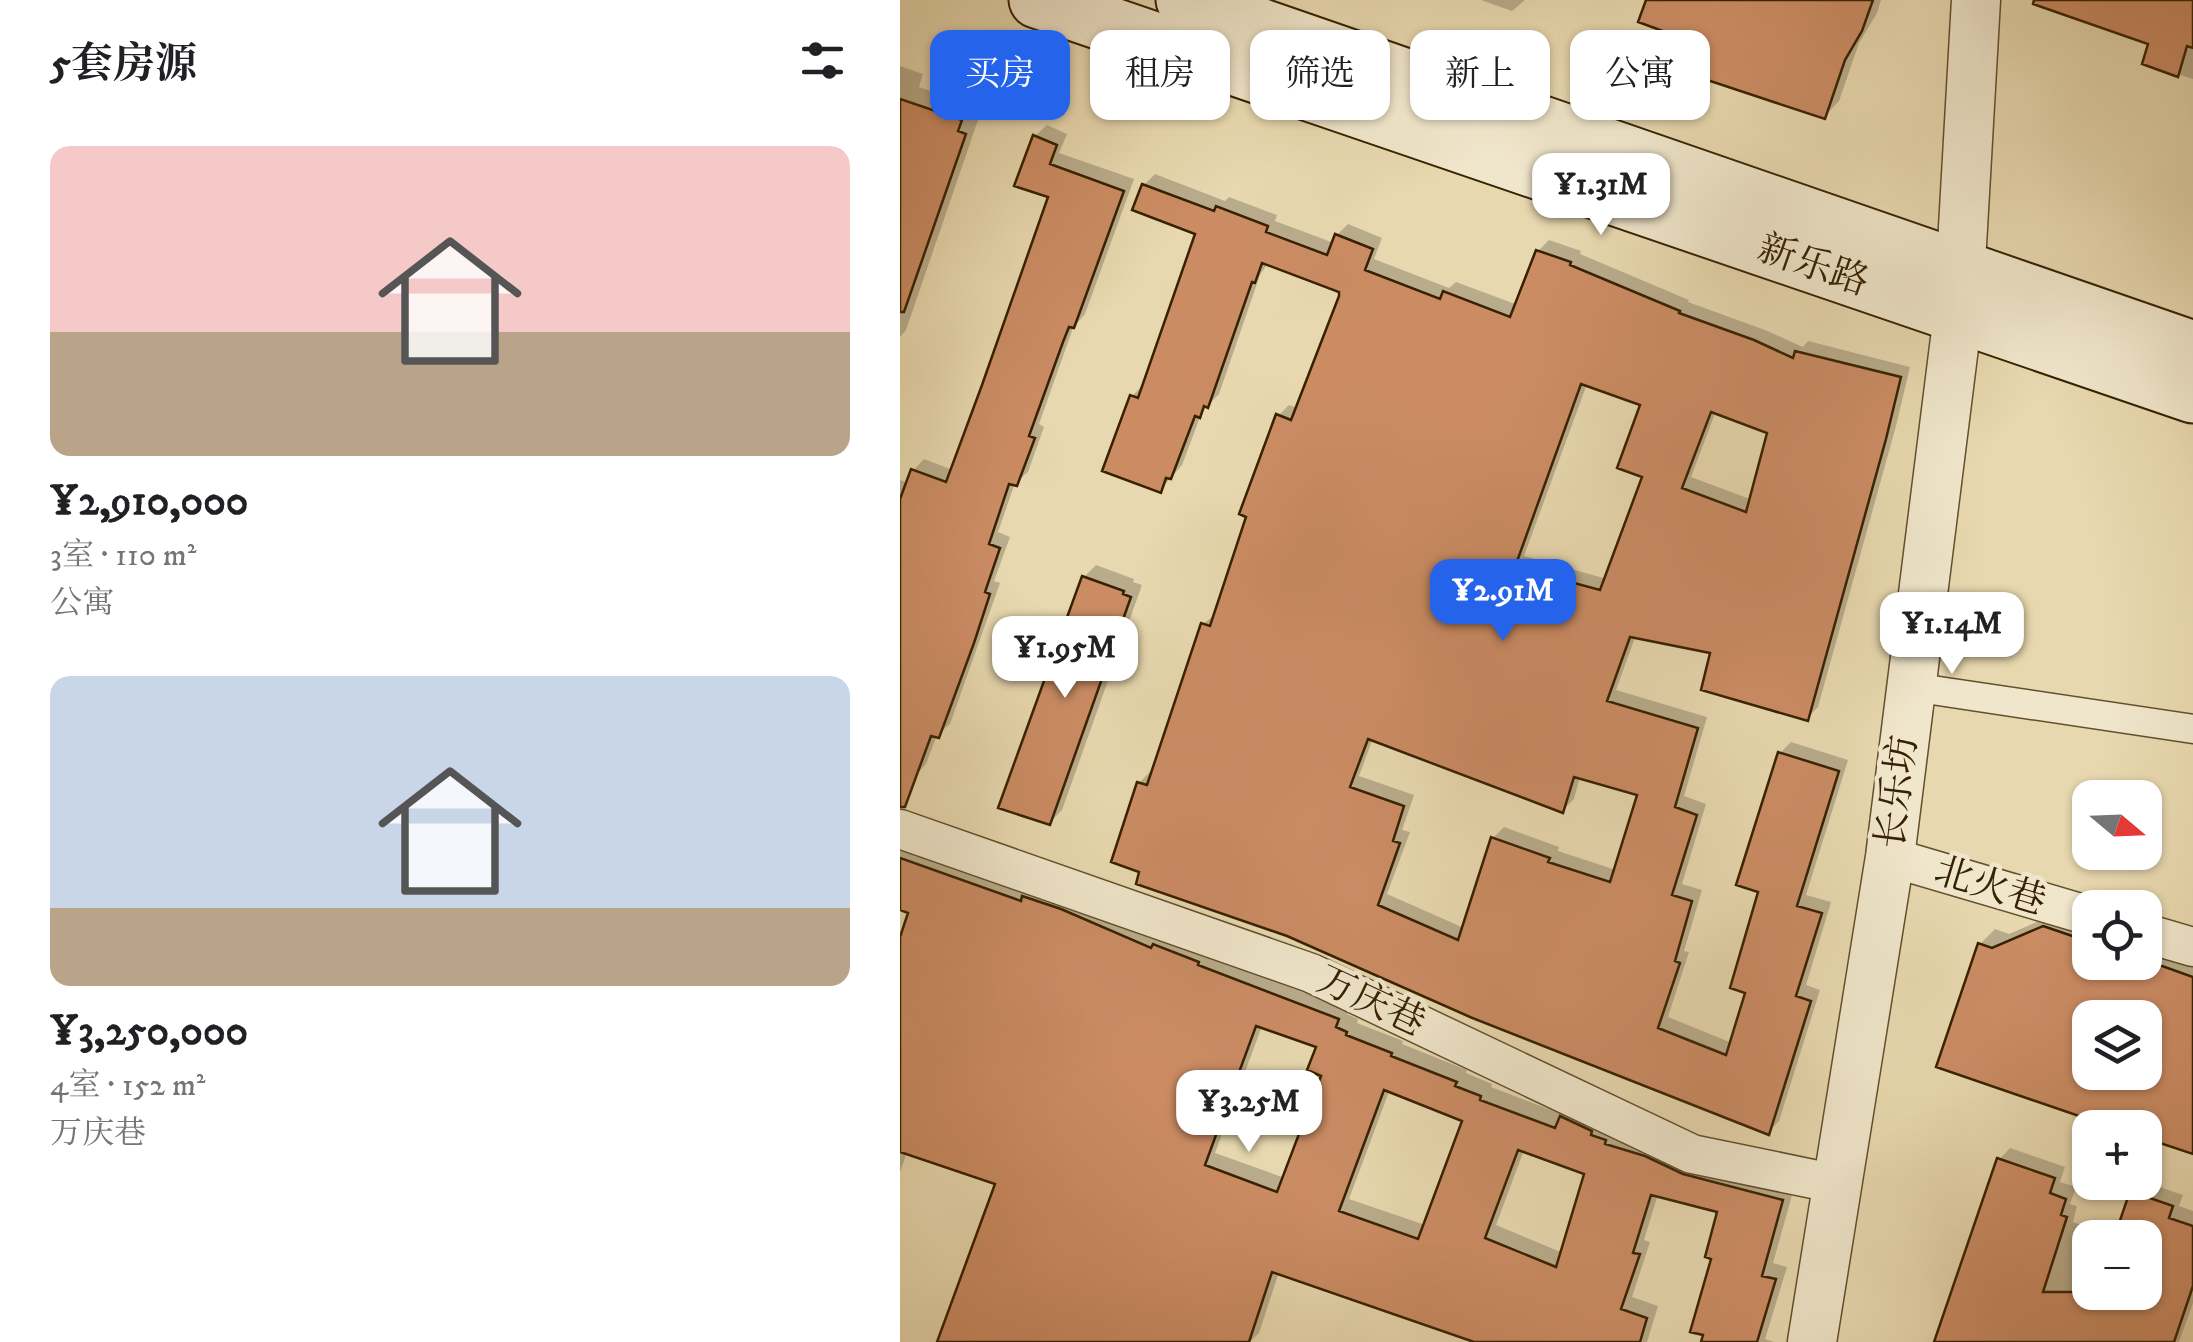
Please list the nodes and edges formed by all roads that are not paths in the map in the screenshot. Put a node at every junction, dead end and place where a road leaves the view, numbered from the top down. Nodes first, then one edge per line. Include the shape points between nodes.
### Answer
1 (1037, 0) edge
2 (1184, 0) edge
3 (1976, 0) edge
4 (1960, 293) junction
5 (2193, 349) edge
6 (2193, 395) edge
7 (1912, 687) junction
8 (2193, 729) edge
9 (900, 830) edge
10 (1890, 857) junction
11 (2072, 911) edge
12 (2162, 937) edge
13 (2193, 947) edge
14 (1837, 1184) junction
15 (1812, 1342) edge

1 - 4 main road, 新乐路
2 - 4 main road, 新乐路
3 - 4 street, 长乐坊
4 - 5 main road, 新乐路
4 - 6 main road, 新乐路
4 - 7 street, 长乐坊
7 - 8 street
7 - 10 street, 长乐坊
9 - 14 street, 万庆巷 via 1311,973 1692,1154
10 - 11 street, 北火巷
10 - 14 street, 长乐坊
12 - 13 street
14 - 15 street, 长乐坊

